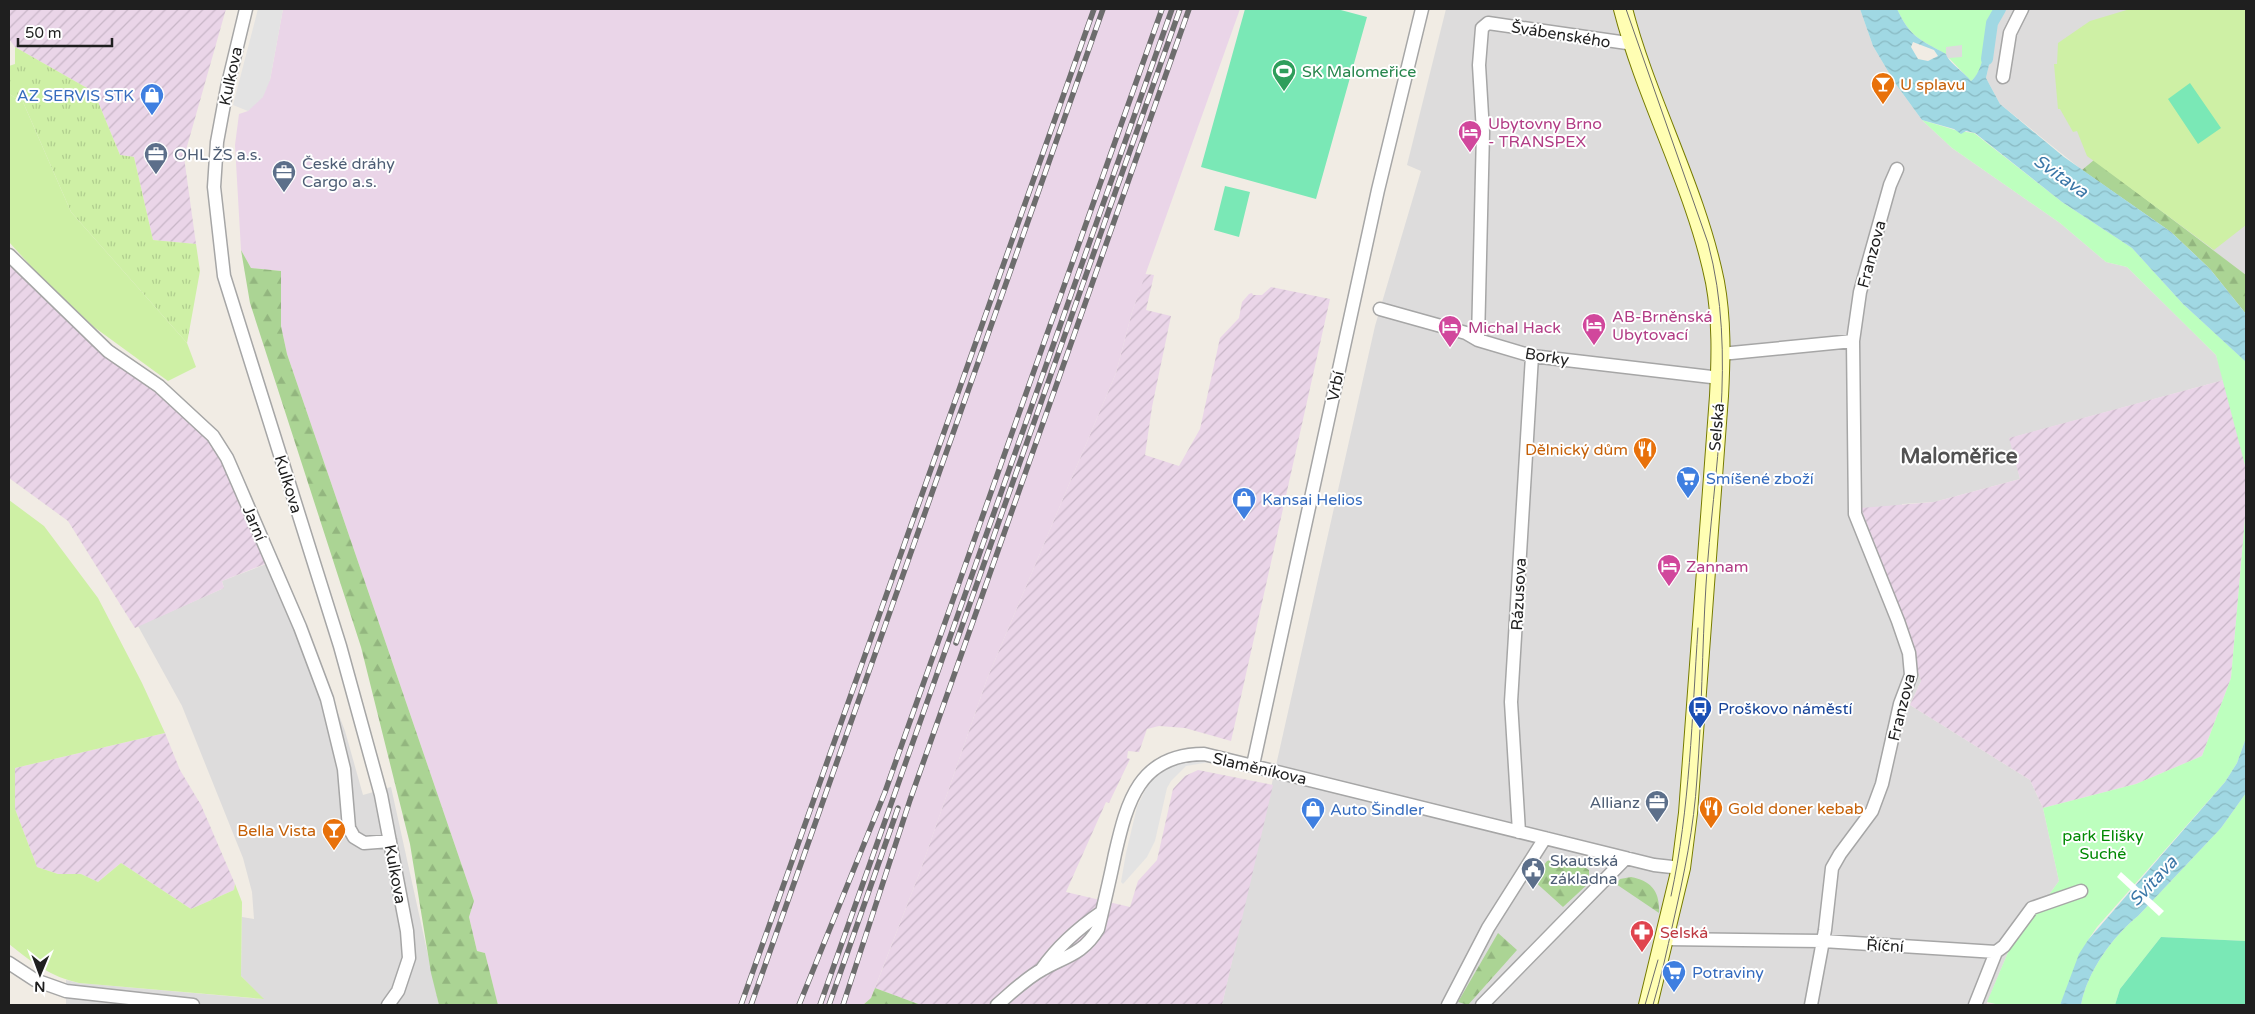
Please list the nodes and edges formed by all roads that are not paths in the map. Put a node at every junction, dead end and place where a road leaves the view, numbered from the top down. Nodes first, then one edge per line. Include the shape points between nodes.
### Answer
1 (246, 9) edge
2 (1422, 9) edge
3 (1623, 9) edge
4 (2022, 9) edge
5 (1634, 44) junction
6 (2003, 77) dead end
7 (1897, 170) dead end
8 (9, 255) edge
9 (1380, 309) dead end
10 (1478, 340) junction
11 (1853, 341) junction
12 (1729, 354) junction
13 (1532, 356) junction
14 (1720, 378) junction
15 (1253, 765) junction
16 (1519, 832) junction
17 (1545, 838) junction
18 (390, 841) junction
19 (1626, 858) junction
20 (1681, 868) junction
21 (2081, 891) dead end
22 (1666, 939) junction
23 (1823, 941) junction
24 (1996, 952) junction
25 (9, 963) edge
26 (193, 1005) edge
27 (388, 1005) edge
28 (997, 1005) edge
29 (1448, 1005) edge
30 (1482, 1005) edge
31 (1648, 1005) edge
32 (1811, 1005) edge
33 (1975, 1005) edge

1 - 18 street, Kulkova via 230,70 217,142 214,187 224,276 358,706
2 - 15 street, Vrbí via 1350,314
3 - 5 main road, Selská
4 - 6 street via 2010,33
5 - 10 street, Švábenského via 1488,23 1482,28 1479,65 1483,132
5 - 12 main road, Selská via 1709,256
7 - 11 street, Franzova via 1860,292
8 - 18 street, Jarní via 108,351 159,386 213,436 238,481 327,699 344,769 349,828 354,837 364,843
9 - 10 street, Borky via 1466,333
10 - 13 street, Borky
11 - 12 street
11 - 23 street, Franzova via 1856,514 1909,653 1911,675 1900,704 1882,784 1872,811 1832,868
12 - 14 main road, Selská
13 - 14 street, Borky
13 - 16 street, Rázusova via 1511,702
14 - 20 main road, Selská via 1696,719
15 - 16 street, Slaměníkova
15 - 28 street, Slaměníkova via 1190,754 1159,765 1146,776 1135,790 1125,814 1102,912 1053,954 1042,969
16 - 17 street
17 - 19 street
17 - 29 street via 1488,928
18 - 27 street, Kulkova via 409,958 398,991
19 - 20 street
19 - 30 street
20 - 22 main road, Selská
21 - 24 street via 2032,908
22 - 23 street, Říční
22 - 31 main road, Selská
23 - 24 street, Říční
23 - 32 street, Franzova
24 - 33 street
25 - 26 street via 35,980 66,991

